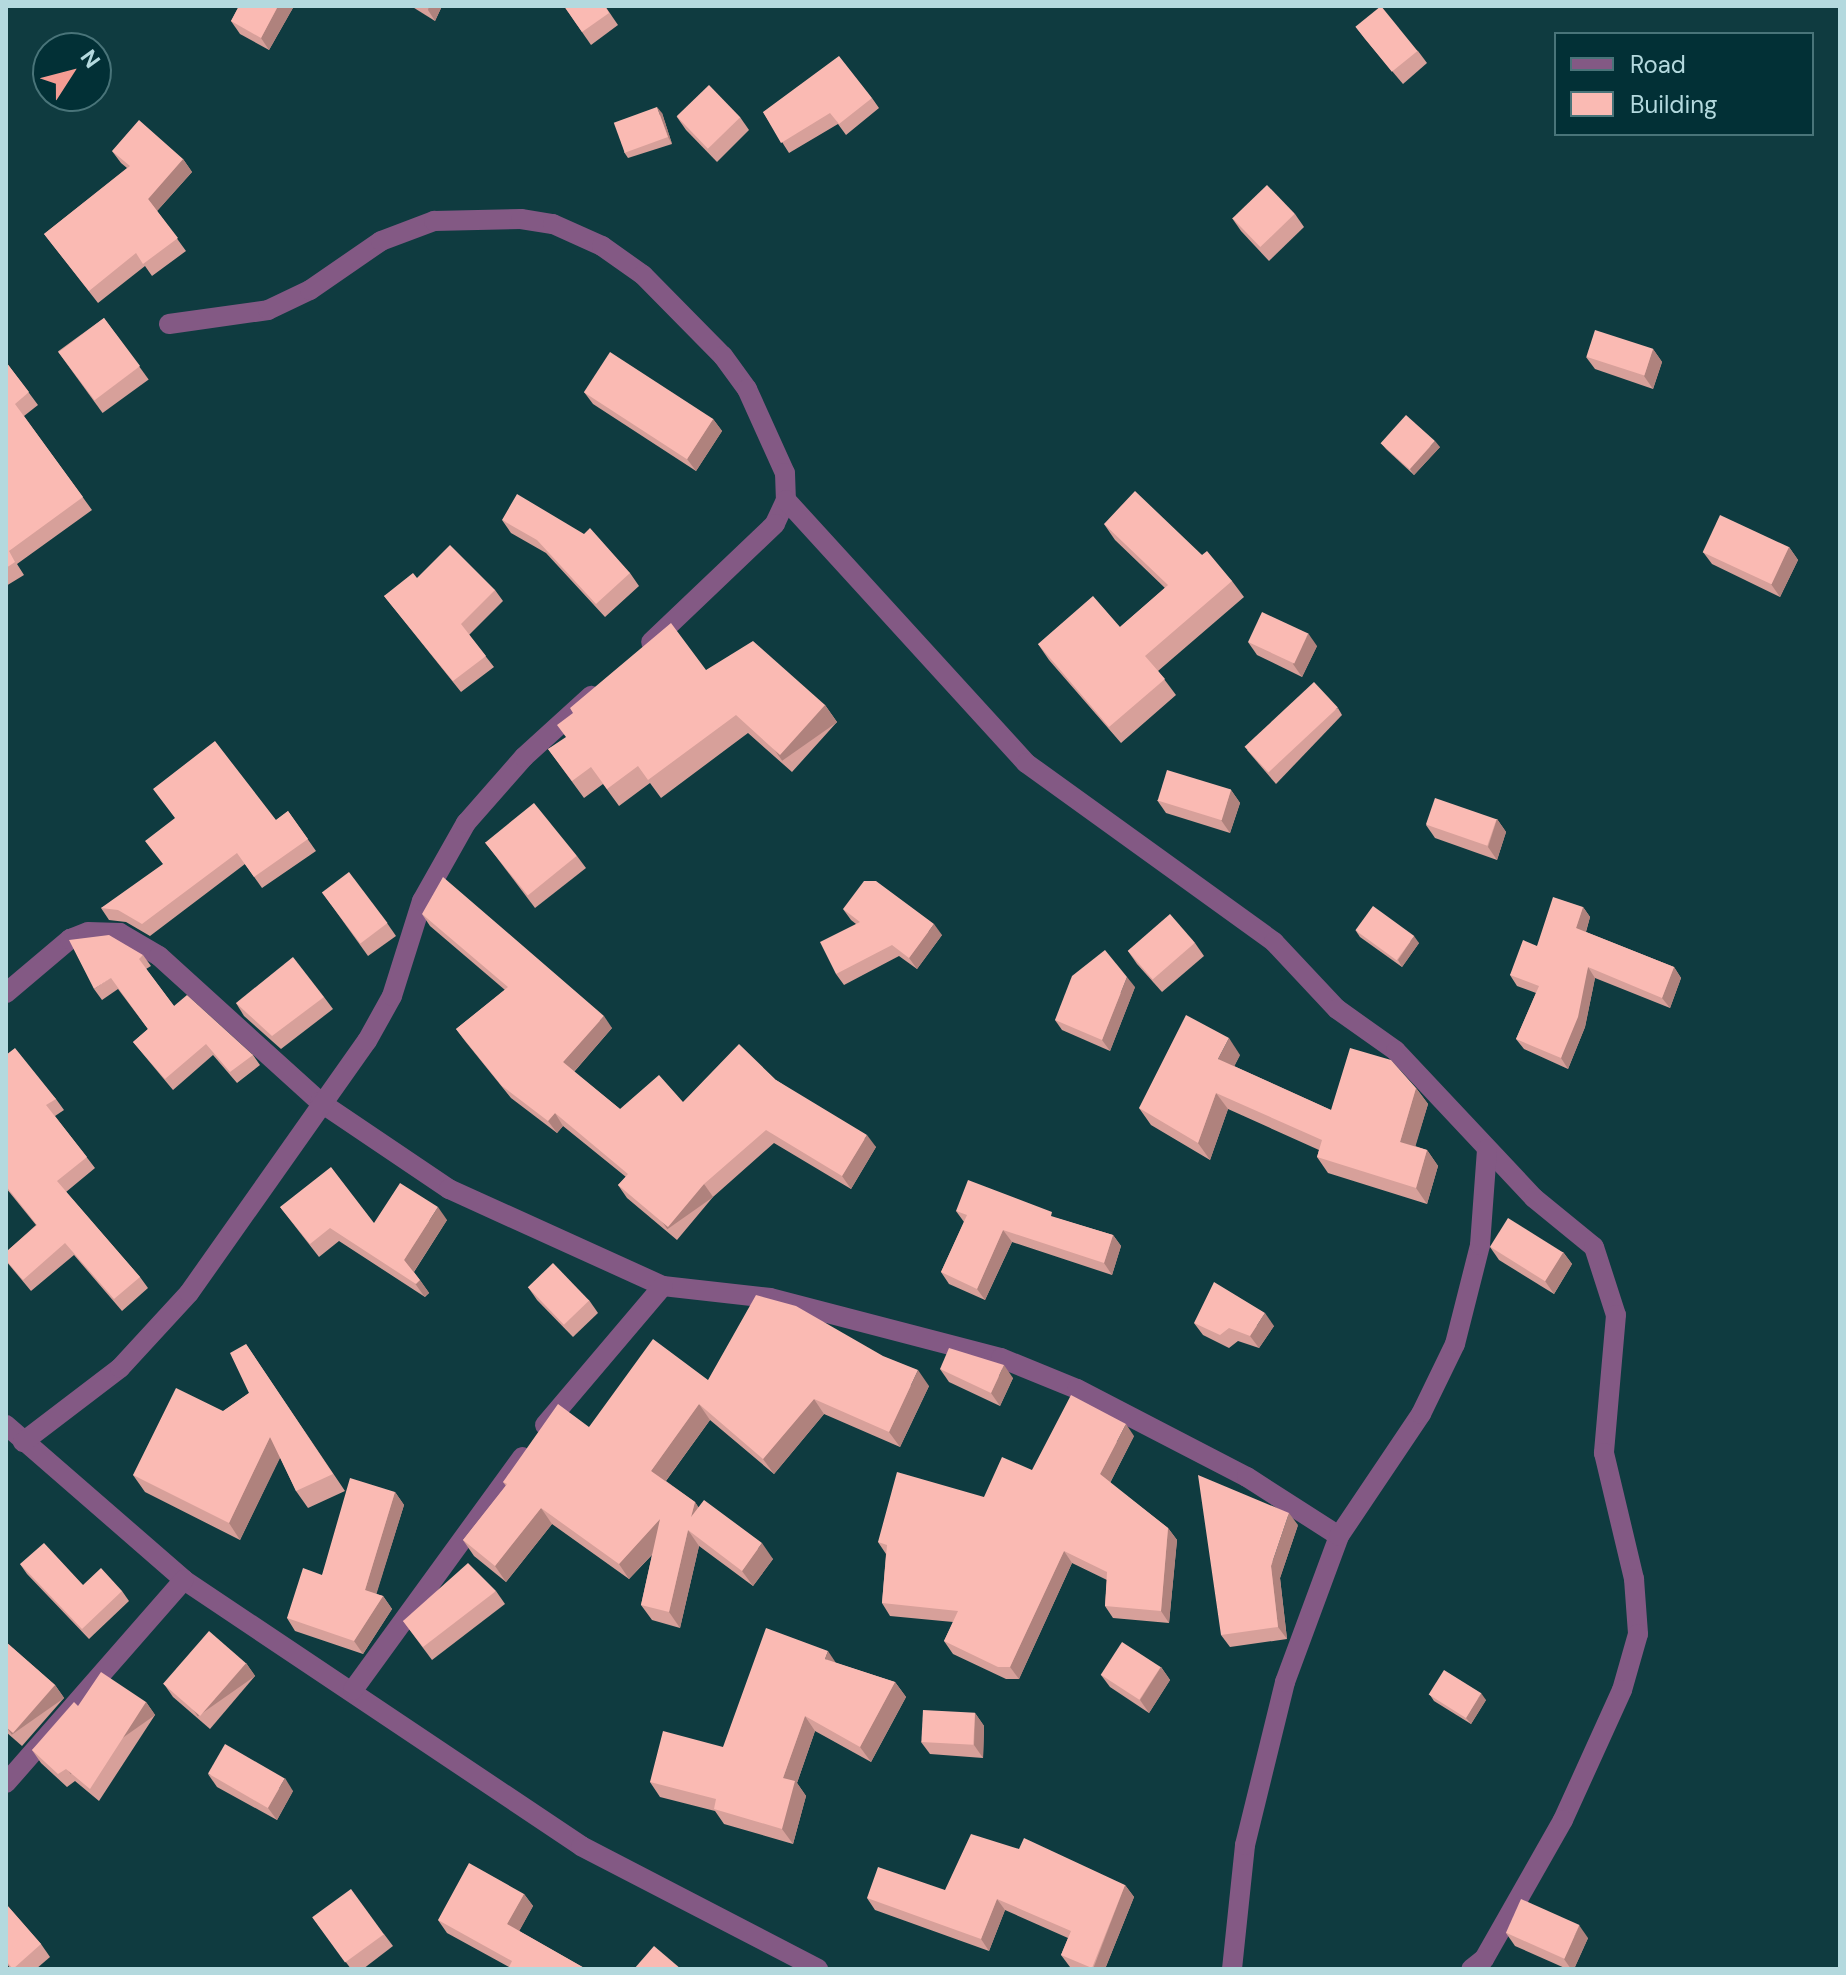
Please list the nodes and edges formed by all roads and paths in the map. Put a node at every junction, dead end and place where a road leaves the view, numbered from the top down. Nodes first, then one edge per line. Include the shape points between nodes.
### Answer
1 (169, 324) dead end
2 (786, 500) junction
3 (632, 659) edge
4 (611, 678) edge
5 (6, 993) edge
6 (320, 1102) junction
7 (1487, 1149) junction
8 (663, 1286) junction
9 (6, 1425) edge
10 (23, 1442) junction
11 (1339, 1536) junction
12 (184, 1580) junction
13 (353, 1690) junction
14 (6, 1783) edge
15 (1483, 1966) edge
16 (818, 1969) edge
17 (1232, 1969) edge

1 - 2 street via 268,310 310,290 381,241 434,221 491,218 553,224 602,246 643,275 723,356 767,426 785,473
2 - 3 street via 775,524
2 - 7 street via 1026,763 1274,942 1337,1009 1396,1051
4 - 6 street via 524,757 466,823 422,901 392,996 367,1041
5 - 6 street via 70,939 88,932 120,933 159,956
6 - 8 street via 449,1189
6 - 10 street via 267,1185 159,1329 120,1368
7 - 11 street via 1480,1245 1455,1344 1421,1414
7 - 15 street via 1534,1198 1594,1247 1609,1280 1616,1315 1604,1453 1634,1579 1638,1634 1622,1690 1563,1820
8 - 11 street via 770,1298 1001,1358 1077,1389 1233,1470
8 - 13 street via 560,1404
9 - 10 street
10 - 12 street
11 - 17 street via 1285,1682 1257,1782
12 - 13 street
12 - 14 street
13 - 16 street via 581,1846

